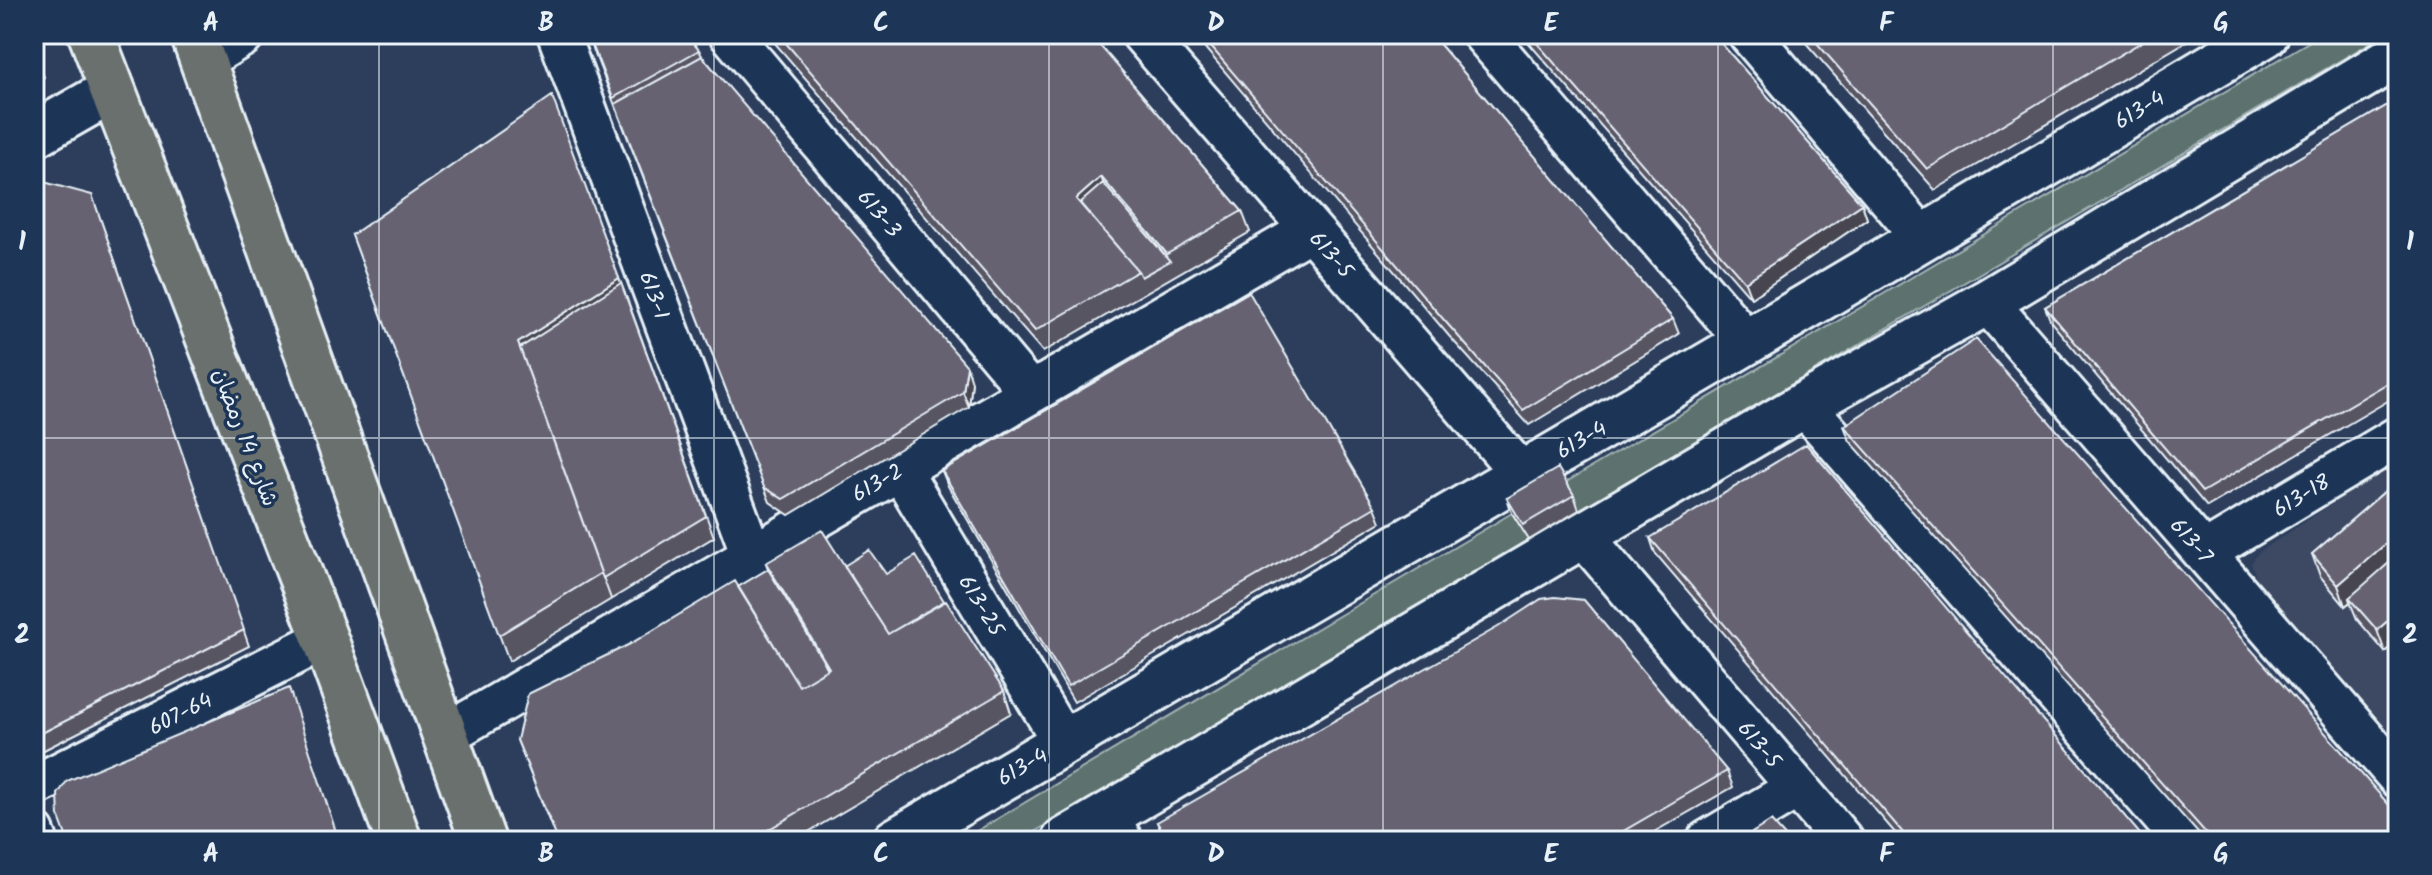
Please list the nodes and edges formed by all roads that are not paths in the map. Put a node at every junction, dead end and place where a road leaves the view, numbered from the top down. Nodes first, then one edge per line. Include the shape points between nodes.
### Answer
1 (91, 34) edge
2 (242, 34) edge
3 (558, 34) edge
4 (730, 34) edge
5 (1142, 34) edge
6 (1483, 34) edge
7 (1749, 34) edge
8 (2266, 34) edge
9 (198, 46) edge
10 (2398, 55) edge
11 (109, 84) junction
12 (34, 119) edge
13 (34, 135) edge
14 (1310, 230) junction
15 (1922, 237) junction
16 (1987, 302) junction
17 (1747, 342) junction
18 (1031, 393) junction
19 (1804, 405) junction
20 (2398, 437) edge
21 (900, 469) junction
22 (1522, 474) junction
23 (1584, 537) junction
24 (2204, 553) junction
25 (752, 555) junction
26 (325, 639) junction
27 (445, 735) junction
28 (1063, 742) junction
29 (2398, 777) edge
30 (34, 786) edge
31 (1797, 788) junction
32 (1114, 828) edge
33 (34, 833) edge
34 (37, 841) edge
35 (399, 841) edge
36 (483, 841) edge
37 (895, 841) edge
38 (1064, 841) edge
39 (1707, 841) edge
40 (1843, 841) edge
41 (2184, 841) edge

1 - 11 main road, شارع 14 رمضان
2 - 9 street
3 - 25 street, 613-1
4 - 18 street, 613-3
5 - 14 street, 613-5
6 - 17 street
7 - 15 street
8 - 15 street, 613-4
9 - 27 main road
10 - 16 street
11 - 12 street
11 - 13 street
11 - 26 main road, شارع 14 رمضان
14 - 18 street, 613-2
14 - 22 street, 613-5
15 - 17 street, 613-4
16 - 19 street
16 - 24 street, 613-7
17 - 22 street, 613-4
18 - 21 street, 613-2
19 - 23 street
19 - 41 street
20 - 24 street, 613-18
21 - 25 street, 613-2
21 - 28 street, 613-25
22 - 28 street, 613-4
23 - 31 street, 613-5
23 - 32 street
24 - 29 street, 613-7
25 - 27 street, 613-2
26 - 30 street, 607-64
26 - 35 main road, شارع 14 رمضان
27 - 36 main road
28 - 37 street, 613-4
31 - 39 street
31 - 40 street, 613-5
32 - 38 street
33 - 34 street

